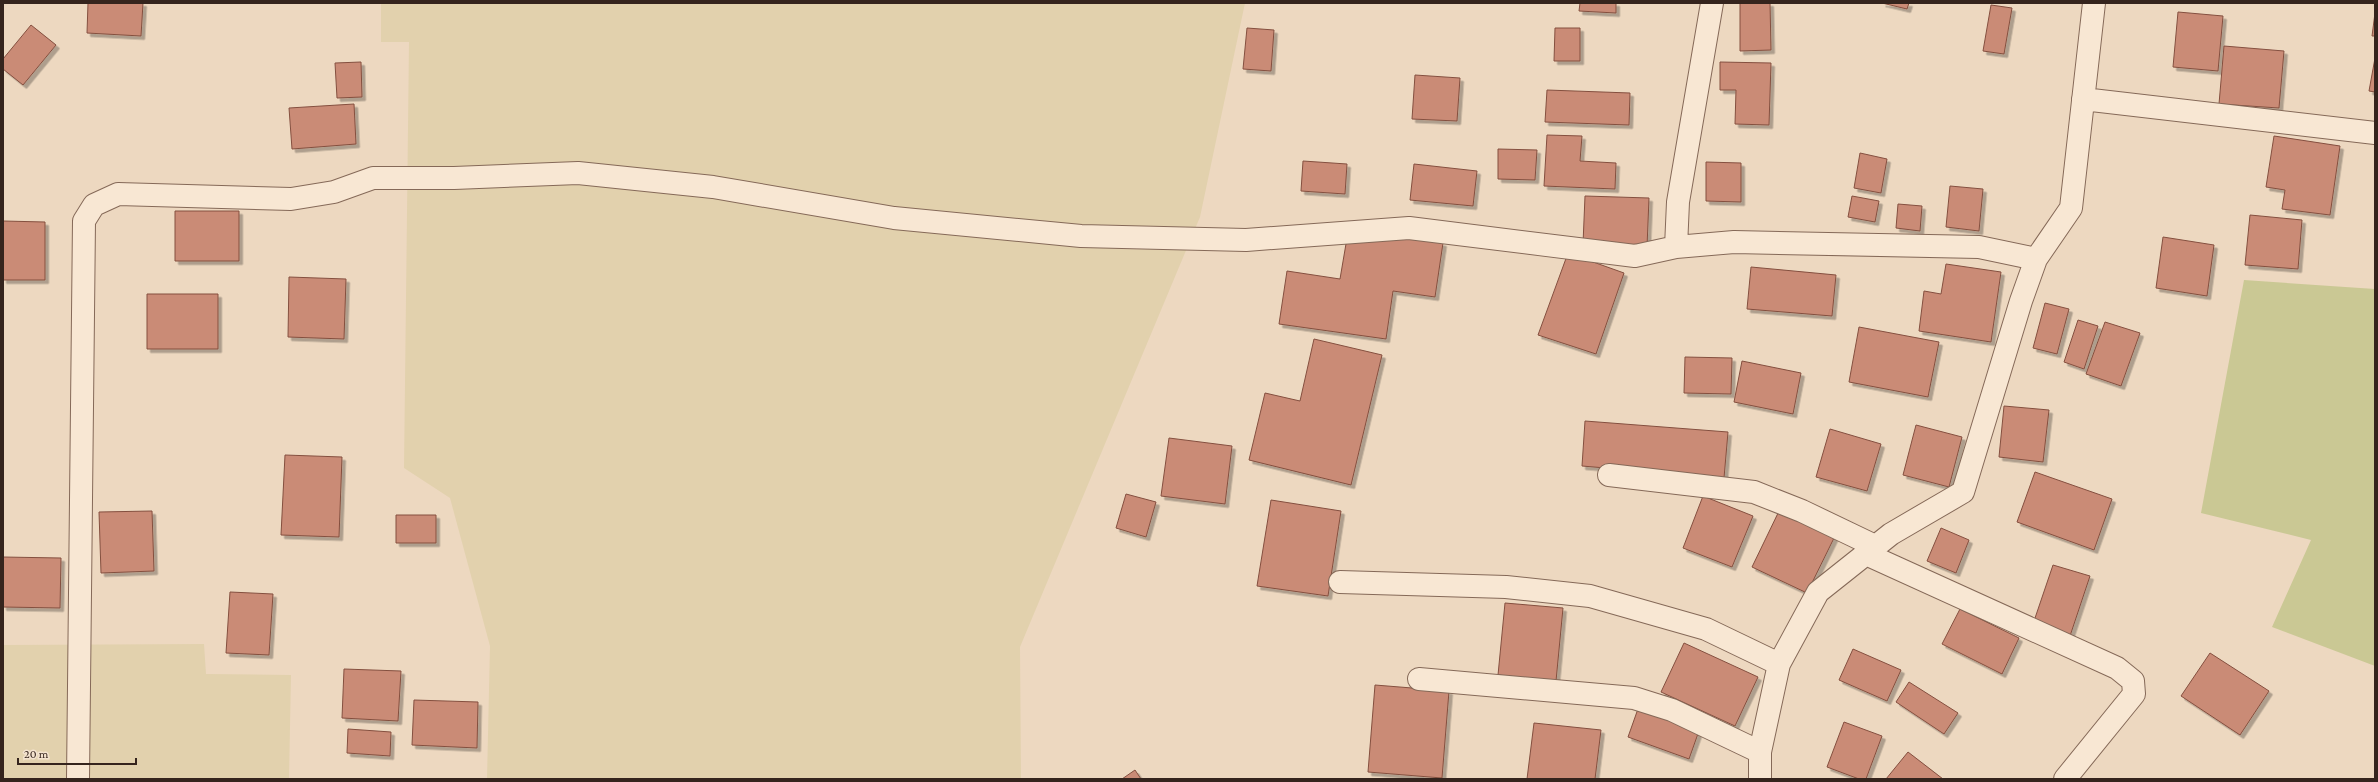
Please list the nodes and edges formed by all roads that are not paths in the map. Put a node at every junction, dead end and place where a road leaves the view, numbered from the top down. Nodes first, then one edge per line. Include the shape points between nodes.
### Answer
1 (1712, 3) edge
2 (2094, 3) edge
3 (2083, 99) junction
4 (2375, 133) edge
5 (1676, 247) junction
6 (2036, 259) junction
7 (1609, 475) dead end
8 (1871, 550) junction
9 (1340, 582) dead end
10 (1779, 664) junction
11 (1419, 680) dead end
12 (1760, 752) junction
13 (78, 779) edge
14 (1760, 779) edge
15 (2065, 779) edge

1 - 5 street via 1678,202
2 - 3 street
3 - 4 street
3 - 6 street via 2071,208
5 - 6 street via 1734,242 1979,247
5 - 13 street via 1635,256 1409,228 1246,240 1081,236 894,218 713,187 578,173 373,178 334,192 291,199 118,194 94,205 84,220
6 - 8 street via 1963,492 1890,534
7 - 8 street via 1754,492 1802,511
8 - 10 street via 1818,592
8 - 15 street via 2117,668 2133,681 2134,694
9 - 10 street via 1506,587 1590,596 1706,629
10 - 12 street
11 - 12 street via 1634,698 1672,710
12 - 14 street

